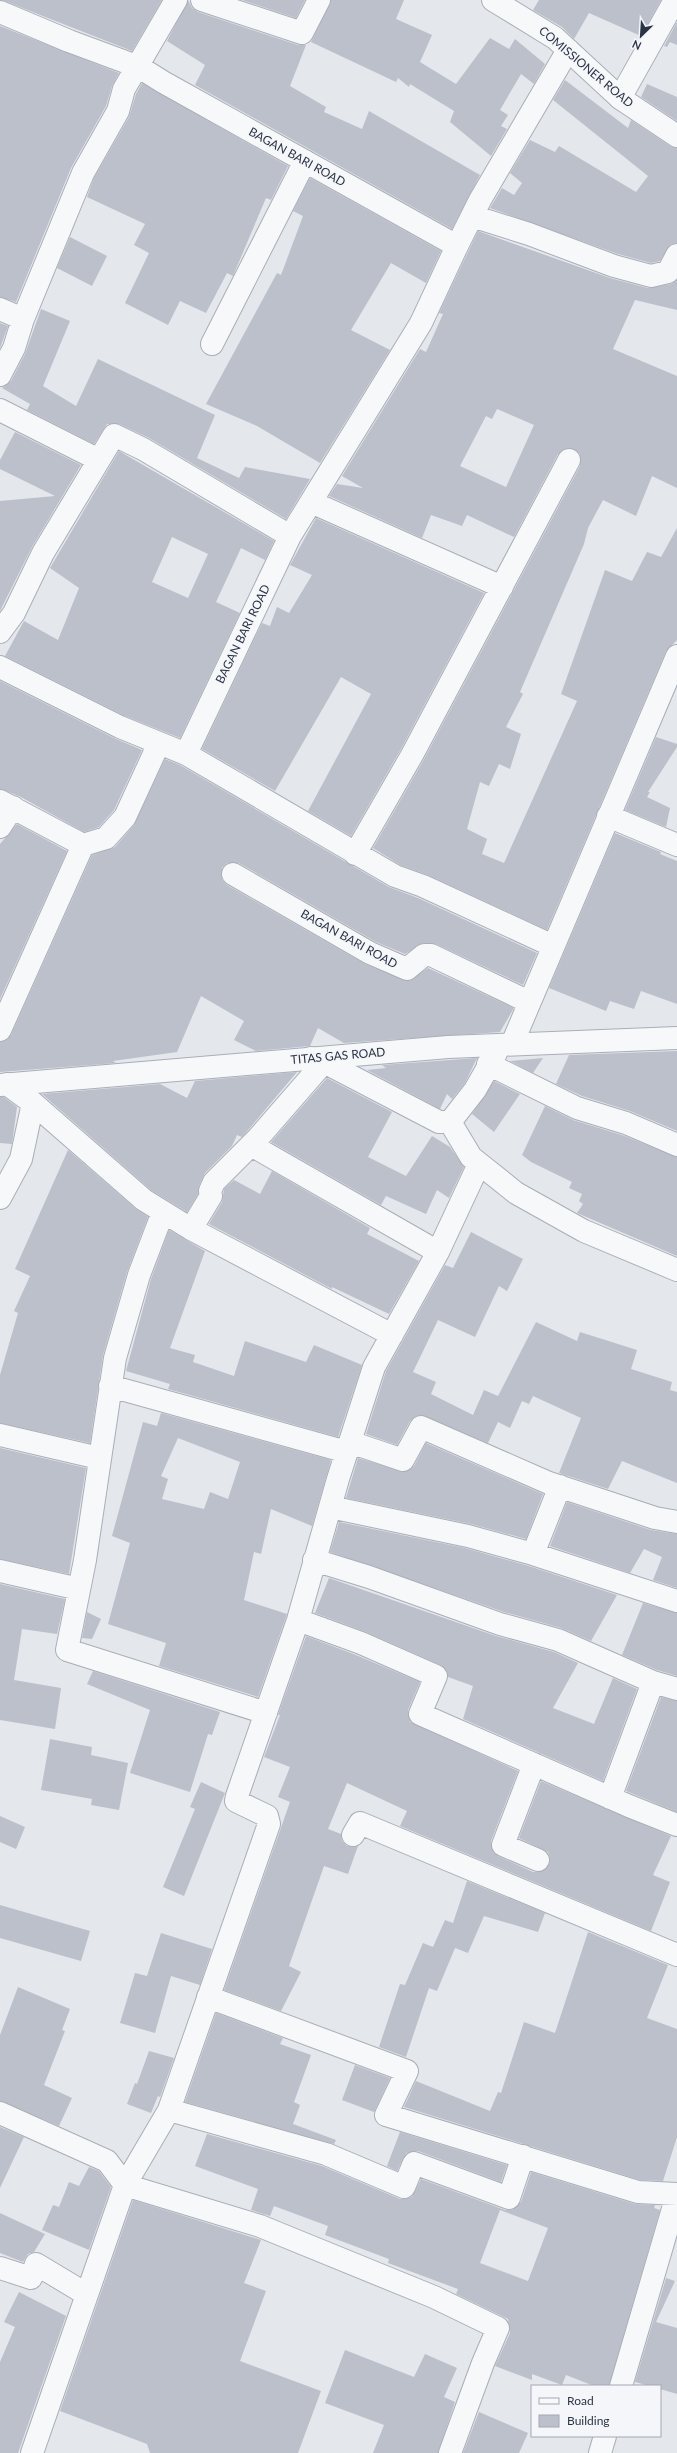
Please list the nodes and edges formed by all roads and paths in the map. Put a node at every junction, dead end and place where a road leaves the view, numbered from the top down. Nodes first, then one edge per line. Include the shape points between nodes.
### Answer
1 (176, 0) edge
2 (202, 0) edge
3 (319, 0) edge
4 (493, 0) edge
5 (675, 0) edge
6 (0, 12) edge
7 (568, 50) junction
8 (139, 67) junction
9 (620, 98) junction
10 (677, 136) edge
11 (305, 161) junction
12 (472, 216) junction
13 (457, 246) junction
14 (677, 255) edge
15 (0, 308) edge
16 (23, 319) junction
17 (212, 344) dead end
18 (0, 375) edge
19 (0, 410) edge
20 (99, 460) junction
21 (569, 460) dead end
22 (311, 502) junction
23 (290, 536) junction
24 (502, 587) junction
25 (0, 632) edge
26 (677, 656) edge
27 (0, 666) edge
28 (159, 743) junction
29 (186, 754) junction
30 (6, 804) edge
31 (608, 816) junction
32 (0, 827) edge
33 (83, 845) junction
34 (677, 845) edge
35 (355, 854) junction
36 (233, 874) dead end
37 (553, 946) junction
38 (530, 1002) junction
39 (0, 1030) edge
40 (677, 1038) edge
41 (506, 1044) junction
42 (317, 1060) junction
43 (488, 1064) junction
44 (3, 1084) edge
45 (33, 1103) junction
46 (450, 1122) junction
47 (251, 1145) junction
48 (677, 1146) edge
49 (480, 1164) junction
50 (0, 1198) edge
51 (163, 1212) junction
52 (191, 1229) junction
53 (438, 1252) junction
54 (677, 1270) edge
55 (392, 1335) junction
56 (110, 1386) junction
57 (0, 1435) edge
58 (348, 1447) junction
59 (99, 1458) junction
60 (560, 1486) junction
61 (330, 1507) junction
62 (677, 1522) edge
63 (533, 1554) junction
64 (314, 1560) junction
65 (0, 1571) edge
66 (79, 1589) junction
67 (677, 1600) edge
68 (298, 1620) junction
69 (653, 1682) junction
70 (677, 1689) edge
71 (266, 1714) junction
72 (534, 1764) junction
73 (610, 1798) junction
74 (677, 1824) edge
75 (353, 1835) dead end
76 (538, 1860) dead end
77 (674, 1948) edge
78 (208, 1997) junction
79 (169, 2110) junction
80 (0, 2113) edge
81 (523, 2156) junction
82 (125, 2185) junction
83 (677, 2195) edge
84 (0, 2268) edge
85 (86, 2294) junction
86 (621, 2385) edge
87 (605, 2437) edge
88 (32, 2453) edge
89 (450, 2453) edge
90 (600, 2453) edge

1 - 8 street
2 - 3 street via 302,34
4 - 7 street, COMISSIONER ROAD
5 - 9 street
6 - 8 street, BAGAN BARI ROAD
7 - 9 street, COMISSIONER ROAD
7 - 12 street, BAGAN BARI ROAD
8 - 11 street, BAGAN BARI ROAD
8 - 16 street via 124,89 118,111 83,173
9 - 10 street, COMISSIONER ROAD
11 - 13 street, BAGAN BARI ROAD
11 - 17 street
12 - 13 street, BAGAN BARI ROAD
12 - 14 street via 614,266 651,276 668,272
13 - 22 street, BAGAN BARI ROAD via 421,323
15 - 16 street
16 - 18 street via 14,348
19 - 20 street
20 - 23 street via 114,435 143,449
20 - 25 street via 43,553 14,613
21 - 24 street
22 - 23 street, BAGAN BARI ROAD
22 - 24 street
23 - 29 street, BAGAN BARI ROAD
24 - 35 street
26 - 31 street
27 - 28 street
28 - 29 street
28 - 33 street via 125,817 106,838
29 - 35 street
30 - 32 street
30 - 33 street
31 - 34 street
31 - 37 street
33 - 39 street
35 - 37 street via 395,876 423,886
36 - 38 street, BAGAN BARI ROAD via 396,966 407,969 424,955 431,956
37 - 38 street
38 - 41 street
40 - 41 street, TITAS GAS ROAD
41 - 42 street, TITAS GAS ROAD
41 - 43 street
42 - 44 street, TITAS GAS ROAD
42 - 46 street via 439,1122
42 - 47 street
43 - 46 street via 474,1090
43 - 48 street via 577,1108 626,1124
44 - 45 street
45 - 50 street via 21,1159
45 - 51 street via 144,1200
46 - 49 street via 471,1157
47 - 52 street via 211,1186 211,1196
47 - 53 street
49 - 53 street
49 - 54 street via 516,1192 584,1231
51 - 52 street
51 - 56 street via 139,1275 115,1358
52 - 55 street
53 - 55 street
55 - 58 street via 374,1367
56 - 58 street
56 - 59 street
57 - 59 street
58 - 60 street via 403,1460 421,1427
58 - 61 street
59 - 66 street
60 - 62 street via 655,1518
60 - 63 street
61 - 63 street via 468,1536
61 - 64 street
63 - 67 street
64 - 68 street
64 - 69 street via 500,1624 558,1640
65 - 66 street
66 - 71 street via 67,1650
68 - 71 street
68 - 72 street via 361,1643 436,1676 420,1714
69 - 70 street
69 - 73 street
71 - 78 street via 236,1801 267,1816 269,1824
72 - 73 street
72 - 76 street via 503,1845
73 - 74 street
75 - 77 street via 360,1823
78 - 79 street
78 - 81 street via 407,2070 386,2115
79 - 81 street via 326,2154 404,2187 414,2163 509,2198
79 - 82 street
80 - 82 street via 106,2161
81 - 83 street via 638,2192
82 - 85 street
82 - 89 street via 260,2226 434,2297 498,2328
83 - 86 street
84 - 85 street via 31,2278 36,2264
85 - 88 street
87 - 90 street

